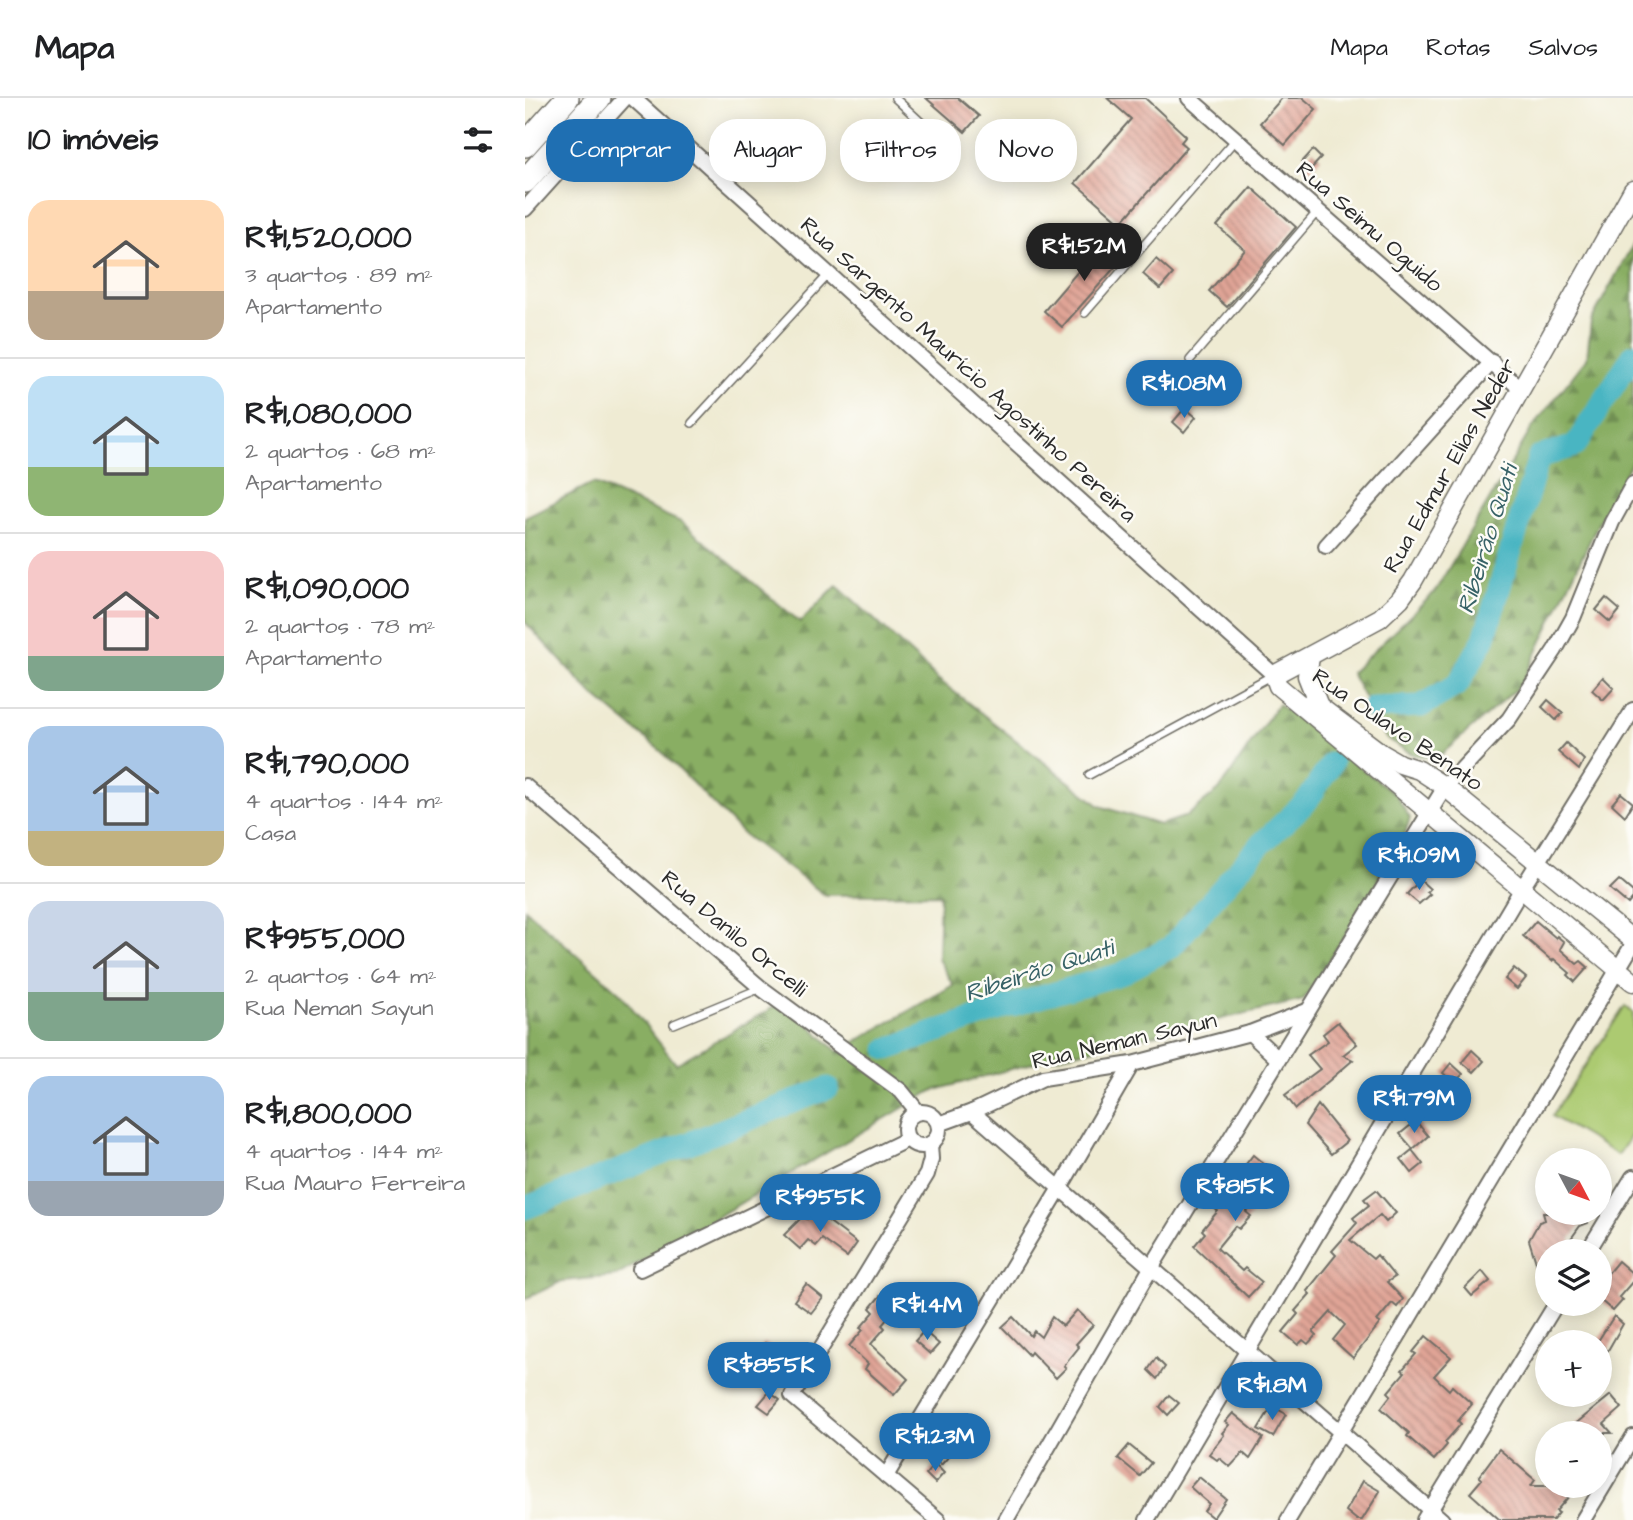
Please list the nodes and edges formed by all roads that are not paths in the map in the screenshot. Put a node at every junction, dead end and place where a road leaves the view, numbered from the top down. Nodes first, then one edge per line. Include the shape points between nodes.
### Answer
1 (567, 98) edge
2 (599, 98) edge
3 (625, 98) edge
4 (633, 98) edge
5 (895, 98) edge
6 (1189, 98) edge
7 (918, 119) edge
8 (1236, 139) junction
9 (525, 145) edge
10 (525, 181) edge
11 (1633, 190) edge
12 (525, 209) edge
13 (1318, 211) junction
14 (829, 274) junction
15 (1084, 313) dead end
16 (1190, 360) dead end
17 (1492, 362) junction
18 (1521, 388) junction
19 (692, 423) dead end
20 (1633, 484) edge
21 (1326, 546) dead end
22 (1310, 657) junction
23 (1274, 675) junction
24 (1319, 706) junction
25 (1633, 710) edge
26 (1089, 775) dead end
27 (525, 786) edge
28 (1445, 787) junction
29 (1429, 814) junction
30 (1539, 864) junction
31 (1521, 890) junction
32 (1633, 942) edge
33 (1618, 969) junction
34 (1633, 982) edge
35 (761, 988) junction
36 (1307, 1011) junction
37 (674, 1024) dead end
38 (1250, 1033) junction
39 (1278, 1059) junction
40 (1132, 1064) junction
41 (918, 1112) junction
42 (972, 1112) junction
43 (939, 1124) junction
44 (908, 1139) junction
45 (930, 1144) junction
46 (1633, 1177) edge
47 (1060, 1188) junction
48 (1595, 1239) edge
49 (1151, 1268) junction
50 (640, 1269) dead end
51 (1549, 1316) edge
52 (1247, 1351) junction
53 (1342, 1433) junction
54 (1633, 1437) edge
55 (886, 1476) junction
56 (1427, 1515) edge
57 (938, 1520) edge
58 (1006, 1520) edge
59 (1147, 1520) edge
60 (1288, 1520) edge
61 (1441, 1520) edge
62 (1583, 1520) edge

1 - 9 highway
2 - 10 highway
3 - 12 street
4 - 14 street, Rua Sargento Maurício Agostinho Pereira
5 - 7 lane
6 - 8 street, Rua Seimu Oguido
8 - 13 street, Rua Seimu Oguido
8 - 15 lane
11 - 18 street, Rua Edmur Elias Neder
13 - 16 lane
13 - 17 street, Rua Seimu Oguido
14 - 19 lane
14 - 23 street, Rua Sargento Maurício Agostinho Pereira
17 - 18 street, Rua Seimu Oguido
17 - 21 street
18 - 22 street, Rua Edmur Elias Neder via 1400,599 1380,618
20 - 28 street via 1555,650 1509,719
22 - 23 street, Rua Edmur Elias Neder
22 - 24 street via 1307,676
23 - 24 street, Rua Oulavo Benato
23 - 26 lane, Rua Edmur Elias Neder
23 - 29 street, Rua Oulavo Benato via 1277,687
24 - 28 street, Rua Oulavo Benato via 1381,752
25 - 30 street
27 - 35 street, Rua Danilo Orcelli
28 - 29 street
28 - 30 street, Rua Oulavo Benato
29 - 31 street, Rua Oulavo Benato
29 - 36 street
30 - 31 street
30 - 32 street, Rua Oulavo Benato
31 - 33 street, Rua Oulavo Benato
31 - 52 street
32 - 33 street
33 - 34 street, Rua Oulavo Benato
33 - 53 street
35 - 37 lane
35 - 41 street, Rua Danilo Orcelli via 901,1091
36 - 38 street, Rua Neman Sayun
36 - 39 street
38 - 39 street, Rua Neman Sayun
38 - 40 street, Rua Neman Sayun
39 - 49 street
40 - 42 street, Rua Neman Sayun via 1043,1079
40 - 47 street
41 - 43 street via 929,1112
41 - 44 street via 906,1123
42 - 43 street, Rua Neman Sayun
42 - 47 street
43 - 45 street via 939,1135
44 - 45 street via 917,1145
44 - 50 street
45 - 55 street via 927,1174 792,1396
46 - 48 street
47 - 49 street
47 - 55 street
49 - 52 street
49 - 58 street
51 - 56 street
52 - 53 street
52 - 59 street
53 - 56 street
53 - 60 street
54 - 62 street
55 - 57 street
56 - 61 street

